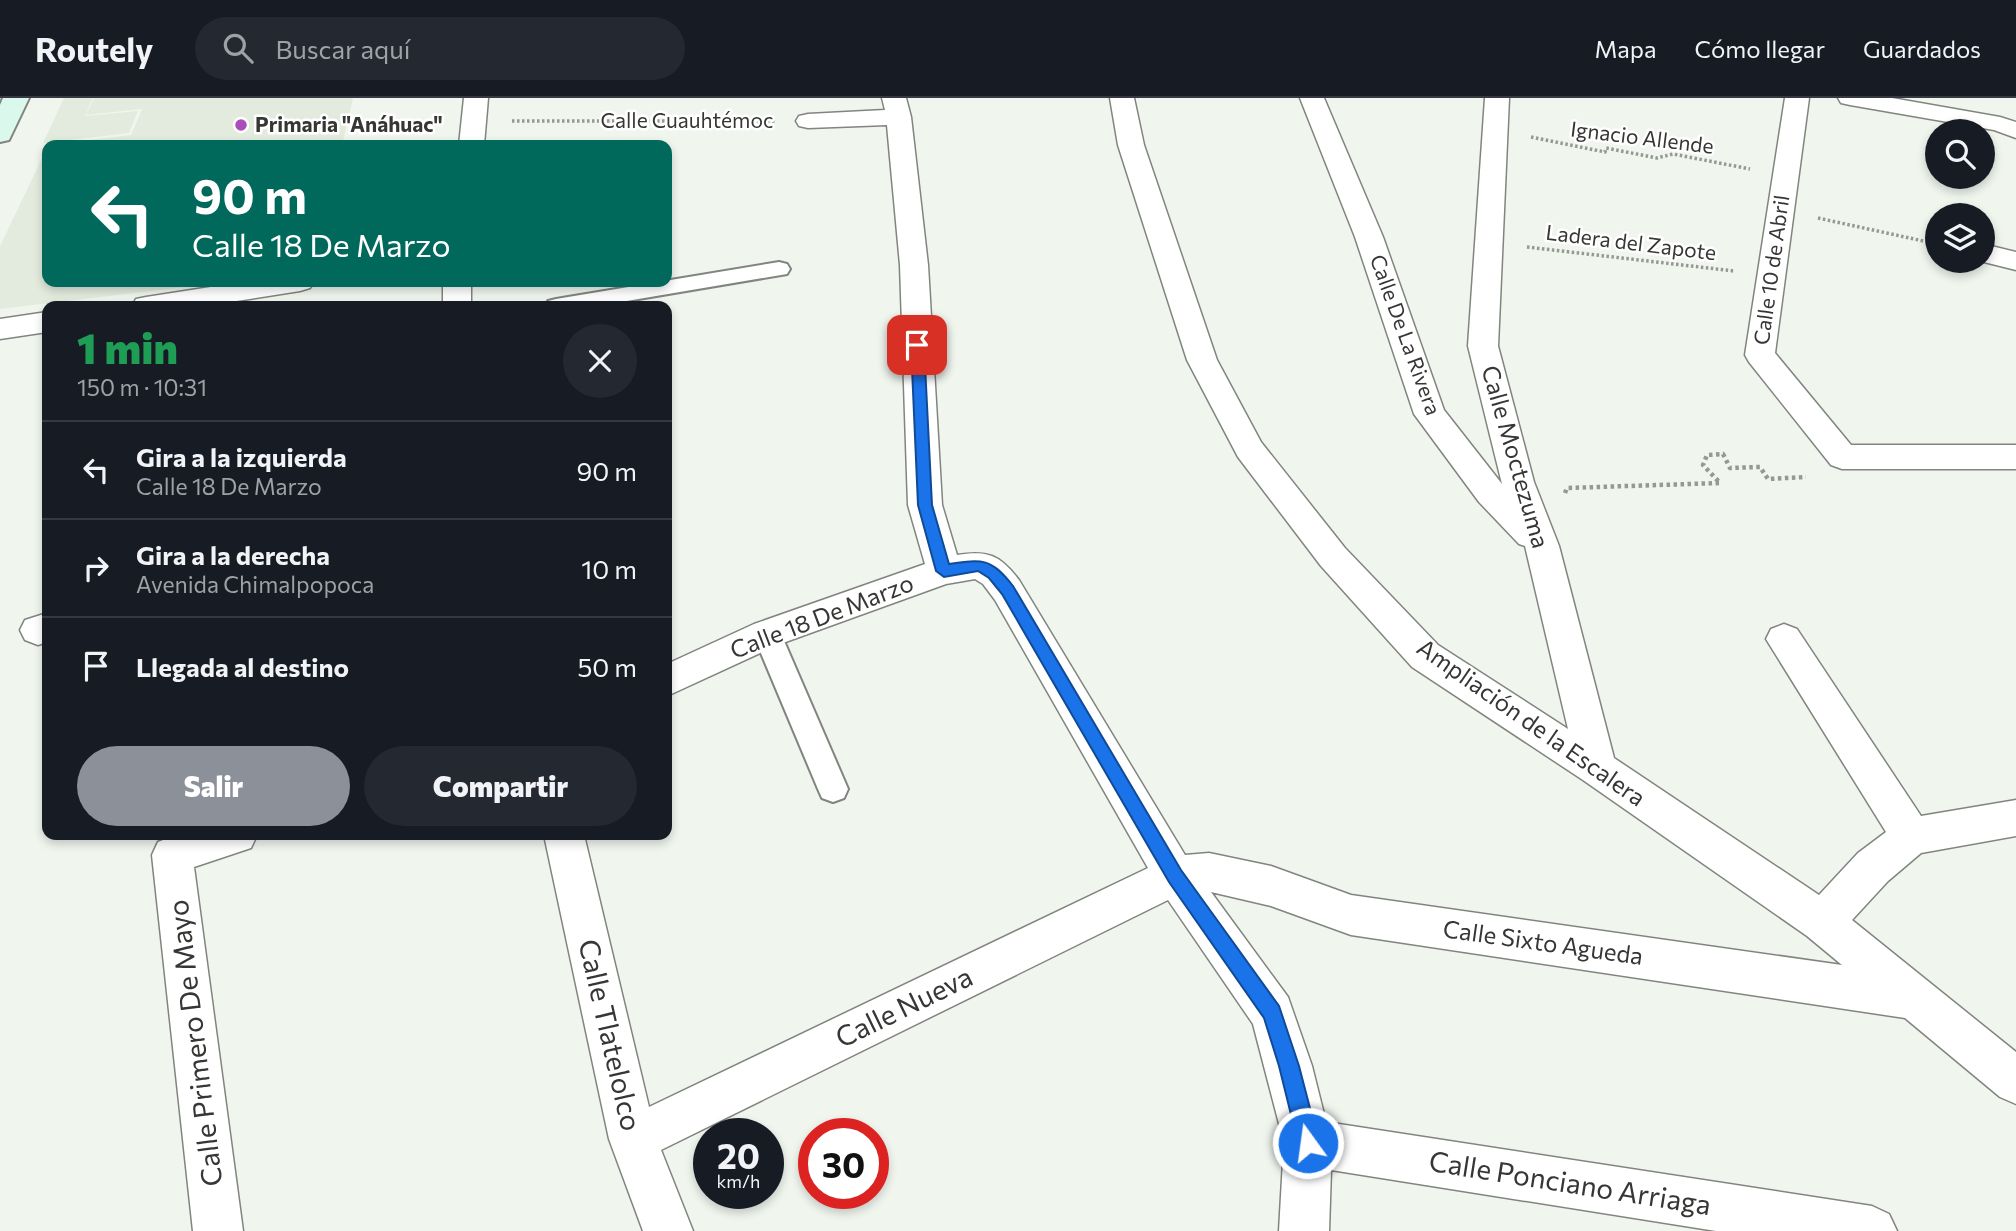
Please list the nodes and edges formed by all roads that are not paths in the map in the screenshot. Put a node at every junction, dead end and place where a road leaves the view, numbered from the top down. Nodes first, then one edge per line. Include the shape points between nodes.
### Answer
1 (16, 98) edge
2 (1122, 98) edge
3 (1312, 98) edge
4 (1497, 98) edge
5 (1797, 98) edge
6 (1850, 98) edge
7 (896, 108) edge
8 (808, 121) road end
9 (2016, 131) edge
10 (0, 134) edge
11 (1995, 256) edge
12 (2016, 261) edge
13 (779, 269) dead end
14 (268, 287) edge
15 (671, 287) edge
16 (672, 287) edge
17 (178, 301) edge
18 (586, 301) edge
19 (42, 323) edge
20 (0, 329) edge
21 (1842, 457) joint
22 (2016, 457) edge
23 (1542, 546) junction
24 (962, 568) junction
25 (767, 634) junction
26 (1784, 639) dead end
27 (672, 679) edge
28 (1597, 768) junction
29 (833, 789) dead end
30 (2016, 818) edge
31 (1911, 836) junction
32 (221, 840) edge
33 (565, 840) edge
34 (1175, 876) junction
35 (1822, 922) junction
36 (1916, 998) junction
37 (2016, 1081) edge
38 (633, 1139) junction
39 (1308, 1143) junction
40 (218, 1231) edge
41 (668, 1231) edge
42 (1304, 1231) edge
43 (1872, 1231) edge

1 - 10 main road
2 - 28 street, Ampliación de la Escalera via 1131,145 1202,360 1249,449 1333,557 1425,656
3 - 23 street, Calle De La Rivera via 1369,237 1430,414 1492,493
4 - 23 street, Calle Moctezuma via 1483,346 1518,482
5 - 21 street, Calle 10 de Abril via 1760,355
6 - 9 street via 2000,124
7 - 8 street, Calle Cuauhtémoc
7 - 24 street via 914,265 925,505
11 - 12 street
13 - 16 street
14 - 17 street
15 - 18 street
19 - 20 street
21 - 22 street
23 - 28 street, Calle Moctezuma
24 - 25 street, Calle 18 De Marzo
24 - 34 street via 995,574 1007,590
25 - 27 street, Calle 18 De Marzo
25 - 29 street
26 - 31 street
28 - 35 street, Ampliación de la Escalera
30 - 31 street
31 - 35 street via 1873,867
32 - 40 street, Calle Primero De Mayo via 172,855
33 - 38 street, Calle Tlatelolco
34 - 36 street, Calle Sixto Agueda via 1209,872 1271,886 1351,915
34 - 38 street, Calle Nueva
34 - 39 street via 1272,1013
35 - 36 street, Ampliación de la Escalera
36 - 37 street, Ampliación de la Escalera
38 - 41 street, Calle Tlatelolco
39 - 42 street
39 - 43 street, Calle Ponciano Arriaga

